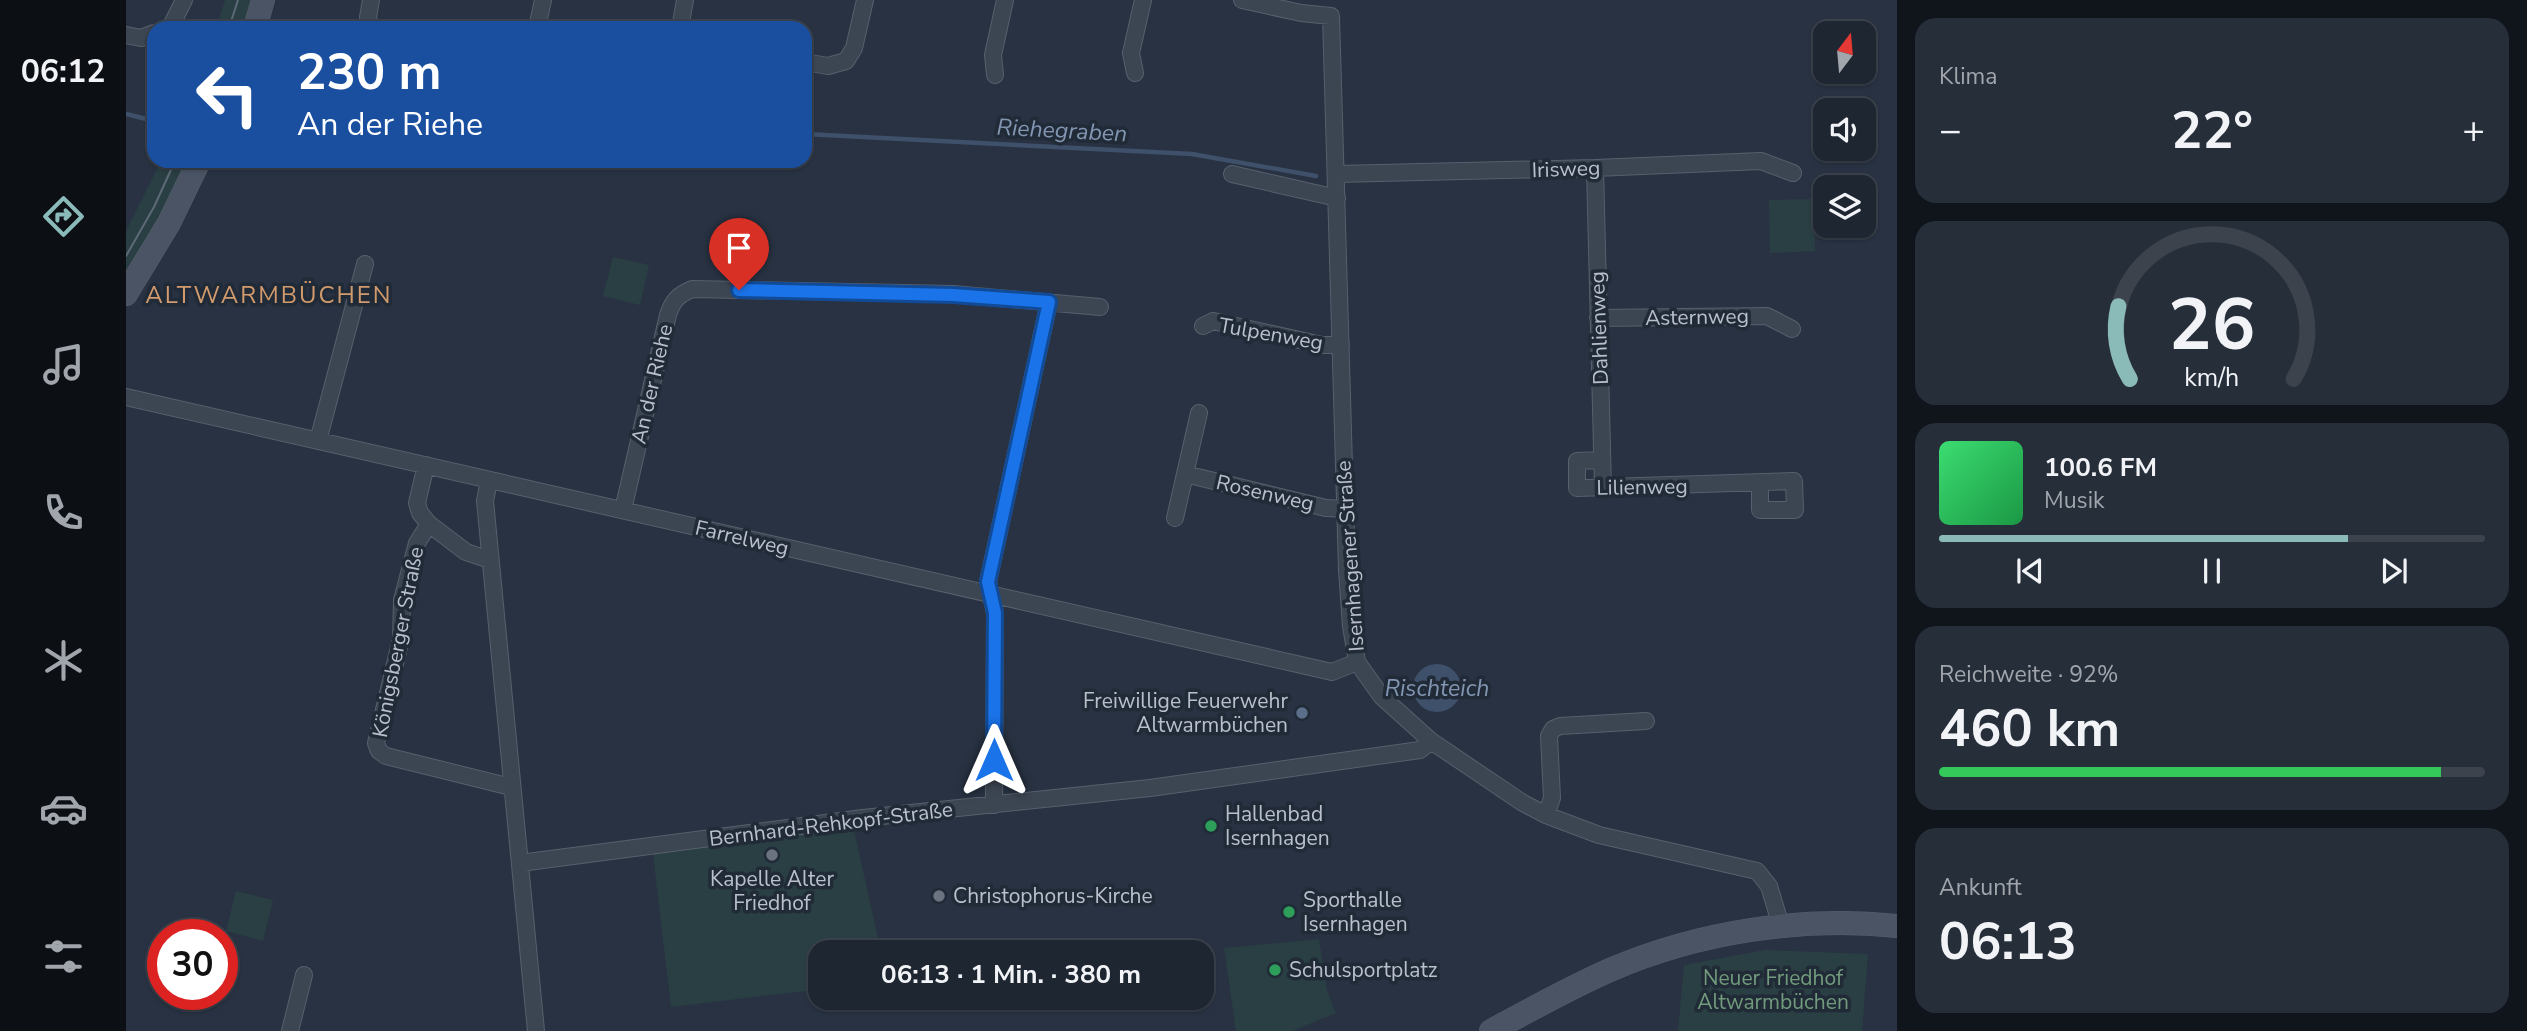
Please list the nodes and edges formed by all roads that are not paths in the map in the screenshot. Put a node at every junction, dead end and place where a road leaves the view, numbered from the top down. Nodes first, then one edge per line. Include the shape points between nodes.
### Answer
1 (184, 0) edge
2 (262, 0) edge
3 (371, 0) edge
4 (543, 0) edge
5 (685, 0) edge
6 (864, 0) edge
7 (1005, 0) edge
8 (1143, 0) edge
9 (1242, 0) edge
10 (173, 21) edge
11 (257, 21) edge
12 (369, 21) edge
13 (538, 21) edge
14 (681, 21) edge
15 (126, 35) edge
16 (147, 36) edge
17 (812, 63) edge
18 (1135, 73) dead end
19 (995, 75) dead end
20 (196, 168) edge
21 (1595, 168) junction
22 (1793, 173) dead end
23 (1232, 174) dead end
24 (1336, 174) junction
25 (1337, 198) junction
26 (365, 264) dead end
27 (126, 294) edge
28 (1049, 302) junction
29 (1100, 307) dead end
30 (1598, 318) junction
31 (1203, 326) dead end
32 (1792, 329) dead end
33 (1340, 345) junction
34 (126, 397) edge
35 (1199, 413) dead end
36 (318, 441) junction
37 (1602, 460) junction
38 (426, 465) junction
39 (1185, 474) junction
40 (489, 480) junction
41 (1759, 483) dead end
42 (1603, 488) junction
43 (1345, 509) junction
44 (623, 510) junction
45 (1175, 518) dead end
46 (429, 524) junction
47 (490, 560) junction
48 (991, 594) junction
49 (1357, 663) junction
50 (1646, 721) dead end
51 (1431, 741) junction
52 (511, 787) junction
53 (994, 805) junction
54 (1546, 816) junction
55 (520, 863) junction
56 (1781, 926) junction
57 (1897, 926) edge
58 (304, 975) dead end
59 (290, 1031) edge
60 (536, 1031) edge
61 (1491, 1031) edge

1 - 10 street
2 - 11 main road
3 - 12 street
4 - 13 street
5 - 14 street
6 - 17 street via 854,48 846,61 828,66
7 - 19 street via 993,55
8 - 18 street via 1131,53
9 - 24 street, Isernhagener Straße via 1331,16
15 - 16 street
20 - 27 main road
21 - 22 street, Irisweg via 1761,161
21 - 24 street, Irisweg
21 - 30 street, Dahlienweg
23 - 25 street
24 - 25 street, Isernhagener Straße
25 - 33 street, Isernhagener Straße
26 - 36 street
28 - 29 street, An der Riehe
28 - 44 street, An der Riehe via 948,294 692,289 680,294 668,315
28 - 48 street via 988,582
30 - 32 street, Asternweg via 1767,316
30 - 37 street, Dahlienweg
31 - 33 street, Tulpenweg via 1213,321
33 - 43 street, Isernhagener Straße
34 - 36 street, Farrelweg
35 - 39 street
36 - 38 street, Farrelweg
37 - 42 street, Dahlienweg
37 - 42 street, Lilienweg via 1577,461 1577,488
38 - 40 street, Farrelweg
38 - 46 street, Königsberger Straße via 417,503
39 - 43 street, Rosenweg
39 - 45 street
40 - 44 street, Farrelweg
40 - 47 street via 485,501
41 - 42 street, Lilienweg
43 - 49 street, Isernhagener Straße
44 - 48 street, Farrelweg
46 - 47 street, Königsberger Straße via 466,552
46 - 52 street, Königsberger Straße via 416,543 402,600 401,639 376,743 386,756
47 - 52 street
48 - 49 street, Farrelweg via 1332,672
48 - 53 street via 995,613
49 - 51 street, Isernhagener Straße via 1382,697
50 - 54 street via 1553,730 1549,736 1552,798
51 - 53 street, Bernhard-Rehkopf-Straße via 1420,750
51 - 54 street, Isernhagener Straße
52 - 55 street
53 - 55 street, Bernhard-Rehkopf-Straße
54 - 56 street, Isernhagener Straße via 1599,835 1758,872 1769,886
55 - 60 street
56 - 57 main road
56 - 61 main road via 1705,939 1647,956
58 - 59 street

